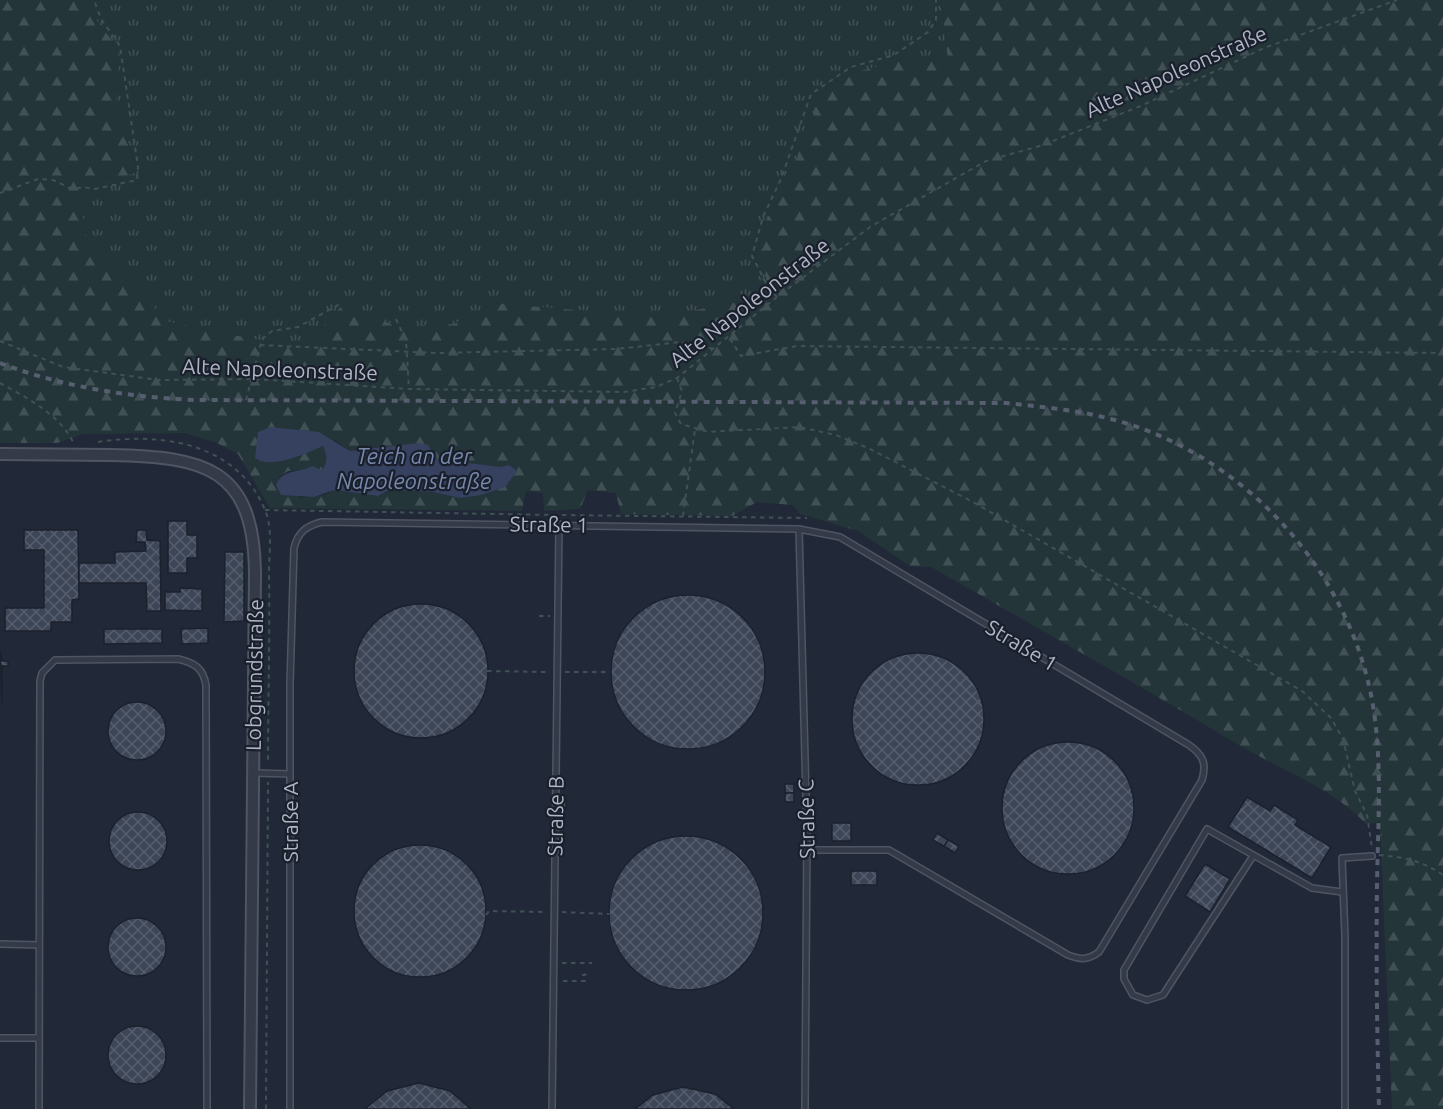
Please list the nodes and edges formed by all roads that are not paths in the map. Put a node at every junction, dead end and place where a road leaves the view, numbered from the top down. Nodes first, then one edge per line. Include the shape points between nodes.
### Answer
1 (0, 454) edge
2 (559, 524) junction
3 (799, 529) junction
4 (297, 536) joint
5 (252, 773) junction
6 (290, 774) junction
7 (807, 850) junction
8 (1252, 856) junction
9 (1372, 856) road end
10 (1342, 892) junction
11 (0, 944) edge
12 (39, 945) junction
13 (0, 1038) edge
14 (38, 1038) junction
15 (39, 1109) edge
16 (207, 1109) edge
17 (250, 1109) edge
18 (290, 1109) edge
19 (552, 1109) edge
20 (805, 1109) edge
21 (1345, 1109) edge

1 - 5 street, Lobgrundstraße via 142,456 187,461 209,470 239,497 252,524 255,542
2 - 3 lane, Straße 1
2 - 4 lane, Straße 1 via 322,522 309,525
2 - 19 lane, Straße B
3 - 7 lane, Straße C
3 - 7 lane, Straße 1 via 840,537 1189,745 1199,752 1205,768 1202,780 1100,952 1090,958 1068,955 889,850
4 - 6 lane, Straße A
5 - 6 lane
5 - 17 street, Lobgrundstraße
6 - 18 lane, Straße A
7 - 20 lane, Straße C
8 - 8 lane via 1207,829 1124,970 1124,979 1133,995 1147,1000 1163,995
8 - 10 lane via 1312,888
9 - 10 lane via 1342,858
10 - 21 lane
11 - 12 lane
12 - 14 lane
12 - 16 lane via 42,673 55,660 178,659 194,663 204,675 206,685
13 - 14 lane
14 - 15 lane

